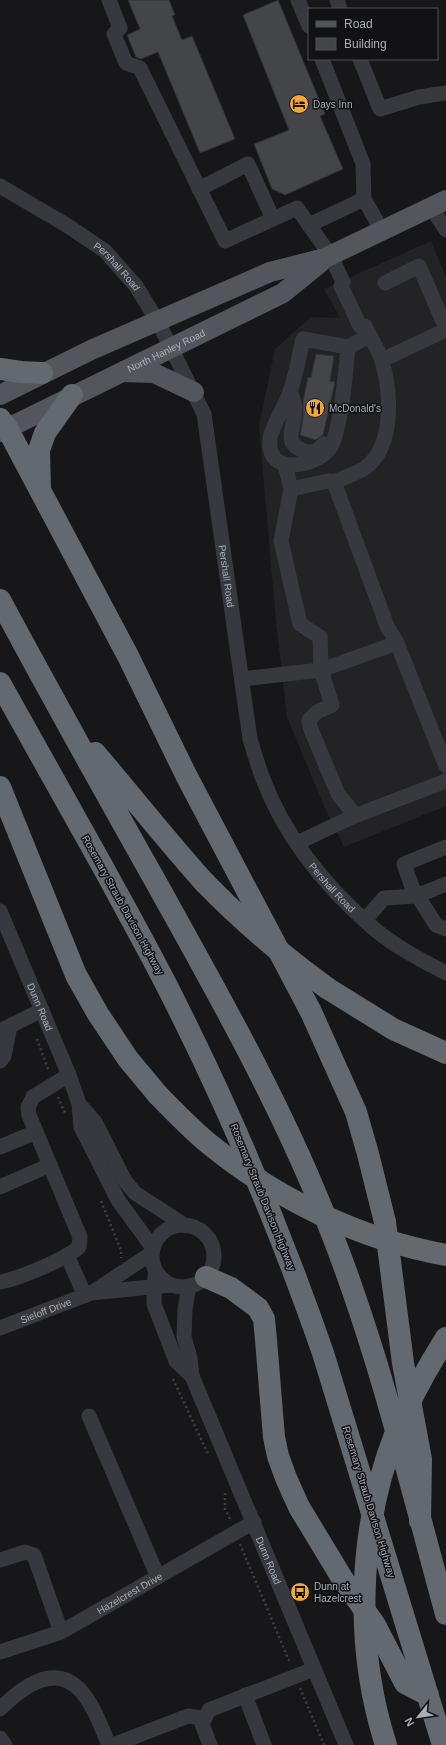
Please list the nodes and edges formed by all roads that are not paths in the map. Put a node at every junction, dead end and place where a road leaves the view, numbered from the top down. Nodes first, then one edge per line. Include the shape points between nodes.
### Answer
1 (109, 0) edge
2 (298, 0) edge
3 (308, 24) edge
4 (322, 60) edge
5 (360, 60) edge
6 (446, 94) edge
7 (0, 186) edge
8 (199, 189) junction
9 (364, 199) junction
10 (439, 204) edge
11 (273, 219) junction
12 (309, 225) junction
13 (446, 230) edge
14 (382, 231) junction
15 (328, 257) junction
16 (385, 283) dead end
17 (158, 322) junction
18 (446, 329) edge
19 (367, 331) junction
20 (171, 347) junction
21 (347, 353) junction
22 (382, 360) junction
23 (0, 369) edge
24 (120, 372) junction
25 (42, 373) junction
26 (194, 392) junction
27 (0, 394) edge
28 (72, 396) junction
29 (292, 397) junction
30 (2, 426) edge
31 (285, 465) junction
32 (334, 482) junction
33 (291, 489) junction
34 (40, 492) junction
35 (0, 600) edge
36 (397, 643) junction
37 (321, 670) junction
38 (242, 679) junction
39 (0, 683) edge
40 (65, 718) junction
41 (446, 766) edge
42 (446, 781) edge
43 (0, 787) edge
44 (355, 815) junction
45 (297, 843) junction
46 (446, 847) edge
47 (446, 884) edge
48 (417, 896) junction
49 (0, 911) edge
50 (365, 920) junction
51 (442, 925) edge
52 (446, 973) edge
53 (42, 1010) junction
54 (3, 1026) edge
55 (446, 1053) edge
56 (0, 1061) edge
57 (69, 1075) junction
58 (79, 1104) junction
59 (36, 1132) junction
60 (0, 1147) edge
61 (50, 1165) junction
62 (0, 1187) edge
63 (186, 1226) junction
64 (153, 1251) junction
65 (67, 1255) junction
66 (446, 1255) edge
67 (156, 1270) junction
68 (0, 1282) edge
69 (198, 1282) junction
70 (171, 1285) junction
71 (154, 1286) junction
72 (88, 1295) junction
73 (0, 1328) edge
74 (446, 1338) edge
75 (192, 1376) junction
76 (89, 1416) dead end
77 (420, 1521) junction
78 (254, 1522) junction
79 (0, 1560) edge
80 (158, 1577) junction
81 (446, 1614) edge
82 (61, 1632) junction
83 (0, 1652) edge
84 (314, 1669) junction
85 (245, 1695) junction
86 (428, 1695) junction
87 (0, 1709) edge
88 (203, 1718) junction
89 (0, 1738) edge
90 (5, 1745) edge
91 (109, 1745) edge
92 (113, 1745) edge
93 (210, 1745) edge
94 (264, 1745) edge
95 (346, 1745) edge
96 (386, 1745) edge
97 (443, 1745) edge

1 - 8 street via 120,28 114,34 126,63 140,68
2 - 3 street
4 - 9 street via 363,164
5 - 6 street via 380,109 419,97
7 - 17 street, Pershall Road via 105,251 136,286
8 - 11 street via 225,241
8 - 11 street via 248,164
9 - 12 street
9 - 14 street
10 - 13 street
10 - 14 main road, North Hanley Road
11 - 12 street via 297,208
12 - 15 street
14 - 15 main road, North Hanley Road
15 - 17 main road, North Hanley Road via 270,272
15 - 19 street via 343,282 351,283 369,321
15 - 20 main road, North Hanley Road via 283,293
16 - 18 street via 419,266
17 - 20 street, Pershall Road
17 - 25 main road, North Hanley Road
18 - 22 street
19 - 21 street
19 - 22 street
20 - 24 main road, North Hanley Road
20 - 26 street, Pershall Road
21 - 29 street via 304,339
21 - 29 street via 338,370 324,444 321,448 312,452 294,446 291,440 295,410
21 - 31 street via 337,431 330,448 319,458 304,464
22 - 32 street via 388,398 387,428 382,447 364,468
23 - 25 highway
24 - 26 main road via 154,373
24 - 28 main road, North Hanley Road
25 - 27 main road, North Hanley Road
26 - 38 street, Pershall Road via 204,414
28 - 30 main road, North Hanley Road
28 - 34 highway via 52,422 39,450
29 - 31 street via 269,439 270,451 275,459
30 - 34 highway
31 - 33 street
32 - 33 street
32 - 36 street via 387,626
33 - 37 street via 281,541 300,624 320,637
34 - 77 highway via 128,656 186,775 311,1012 356,1112 385,1222 403,1363 421,1459
35 - 40 highway
36 - 37 street
36 - 41 street
37 - 38 street
37 - 44 street via 332,705 317,712 310,720 310,727 338,794
38 - 45 street, Pershall Road via 250,739 264,780
39 - 86 highway, Rosemary Straub Davison Highway via 181,1013 270,1210 318,1340
40 - 55 highway, bridge via 205,883 250,928 327,988 393,1029
40 - 77 highway via 242,1037 317,1195 358,1306 388,1401
42 - 44 street
43 - 66 highway, bridge via 76,975 98,1014 158,1095 208,1143 247,1173 289,1199 379,1238
44 - 45 street
45 - 50 street, Pershall Road via 325,881
46 - 48 street via 404,864
47 - 48 street
48 - 50 street via 384,898
48 - 51 street
49 - 53 street, Dunn Road
50 - 52 street, Pershall Road via 395,944
53 - 54 street
53 - 57 street, Dunn Road
54 - 56 street via 4,1056
57 - 58 street, Dunn Road
57 - 59 street via 33,1097 28,1107 28,1115
58 - 63 street, Dunn Road via 95,1122 125,1181 135,1193
58 - 64 street, Dunn Road via 81,1127 118,1200
59 - 60 street
59 - 61 street
61 - 62 street
61 - 65 street via 80,1237 79,1247
63 - 64 street via 177,1226 161,1234
63 - 69 street via 203,1233 213,1250 211,1268
64 - 67 street via 153,1264
64 - 72 street, Sieloff Drive
65 - 68 street
65 - 72 street
67 - 70 street
67 - 71 street, Dunn Road
69 - 70 street via 180,1287
69 - 75 street, Dunn Road via 185,1309 184,1337
69 - 86 highway via 231,1288 258,1308 264,1319 274,1436 286,1478 303,1513 342,1578 375,1625 405,1683
70 - 71 street, Sieloff Drive
71 - 72 street, Sieloff Drive
71 - 75 street, Dunn Road via 154,1304 176,1361
72 - 73 street, Sieloff Drive
74 - 96 highway, bridge via 413,1394 396,1433 381,1477 372,1517 365,1610 375,1704
75 - 78 street, Dunn Road
76 - 80 street
77 - 81 highway
78 - 80 street, Hazelcrest Drive
78 - 84 street, Dunn Road
79 - 82 street via 25,1552 34,1554
80 - 82 street, Hazelcrest Drive
82 - 83 street, Hazelcrest Drive
84 - 85 street
84 - 95 street, Dunn Road
85 - 88 street via 208,1710
85 - 94 street
86 - 97 highway, Rosemary Straub Davison Highway
87 - 91 street via 29,1685 46,1679 63,1680 74,1685 87,1700
88 - 92 street via 188,1716
88 - 93 street via 202,1724
89 - 90 street

